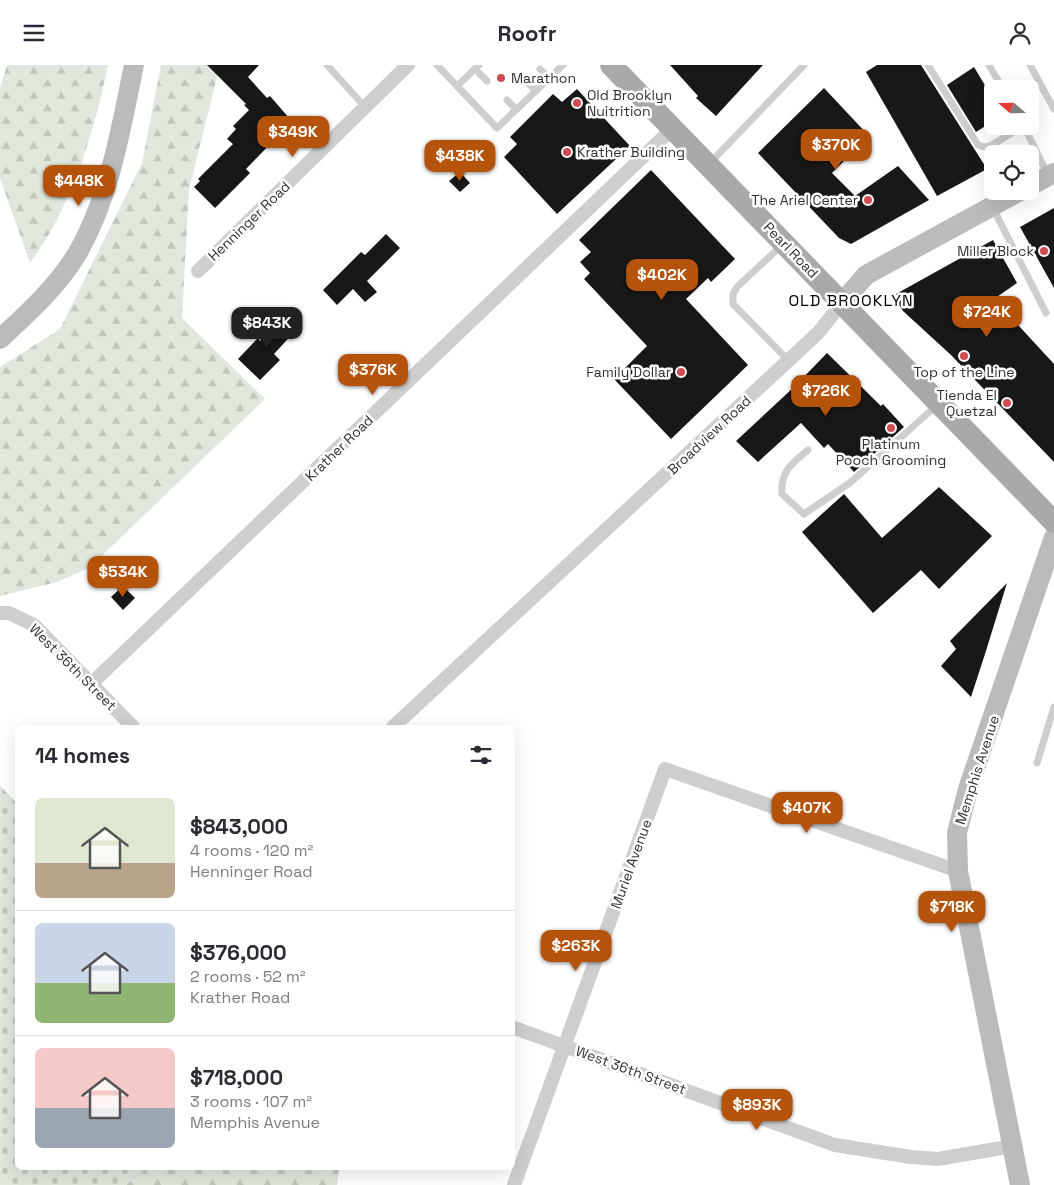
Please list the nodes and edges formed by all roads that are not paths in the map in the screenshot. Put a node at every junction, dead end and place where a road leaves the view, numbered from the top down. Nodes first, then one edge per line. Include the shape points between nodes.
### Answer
1 (134, 65) edge
2 (327, 65) edge
3 (408, 65) edge
4 (437, 65) edge
5 (563, 65) edge
6 (610, 65) edge
7 (804, 65) edge
8 (928, 65) edge
9 (989, 65) edge
10 (1030, 65) edge
11 (477, 67) edge
12 (540, 69) dead end
13 (550, 78) junction
14 (998, 80) edge
15 (488, 81) dead end
16 (527, 82) dead end
17 (457, 86) junction
18 (536, 91) junction
19 (507, 100) dead end
20 (366, 107) junction
21 (516, 109) junction
22 (1054, 109) edge
23 (672, 128) junction
24 (1009, 135) edge
25 (1029, 135) edge
26 (708, 165) junction
27 (1051, 175) edge
28 (1039, 181) edge
29 (1003, 200) edge
30 (992, 206) junction
31 (784, 243) junction
32 (198, 271) dead end
33 (842, 303) junction
34 (1046, 313) dead end
35 (0, 339) edge
36 (788, 361) junction
37 (938, 404) junction
38 (808, 450) dead end
39 (1054, 522) edge
40 (1054, 537) edge
41 (4, 613) edge
42 (92, 683) junction
43 (1054, 707) edge
44 (131, 725) edge
45 (395, 725) edge
46 (1054, 742) edge
47 (1044, 743) junction
48 (1037, 763) dead end
49 (958, 871) junction
50 (515, 1028) edge
51 (565, 1046) junction
52 (1012, 1146) junction
53 (514, 1185) edge
54 (1020, 1185) edge

1 - 35 main road via 102,198 76,254 42,299
2 - 20 lane
3 - 20 street, Henninger Road
4 - 17 lane
5 - 13 lane
6 - 23 main road, Pearl Road
7 - 26 lane
8 - 24 lane via 978,145 990,146
9 - 14 lane
10 - 22 lane
11 - 15 lane
11 - 17 lane
12 - 13 lane
13 - 18 lane
16 - 18 lane
17 - 21 lane via 497,128
18 - 21 lane
19 - 21 lane
20 - 32 street, Henninger Road
23 - 26 main road, Pearl Road
23 - 42 street, Krather Road
25 - 27 lane
26 - 31 main road, Pearl Road
27 - 28 main road
29 - 30 main road, Broadview Road
30 - 33 main road, Broadview Road via 866,275
30 - 34 lane
31 - 33 main road, Pearl Road
31 - 36 lane via 737,287 733,293 733,304
33 - 36 street, Broadview Road via 818,333
33 - 37 main road, Pearl Road
36 - 45 street, Broadview Road
37 - 38 lane via 851,481 804,514 782,493 781,483 790,465
37 - 39 main road, Pearl Road
40 - 49 main road, Memphis Avenue via 968,789 957,833
41 - 42 street, West 36th Street via 34,625
42 - 44 street, West 36th Street
43 - 47 lane
46 - 47 lane
47 - 48 lane
49 - 51 street, Muriel Avenue via 665,769
49 - 52 main road, Memphis Avenue
50 - 51 street, West 36th Street
51 - 52 street, West 36th Street via 835,1145 938,1159
51 - 53 street, Muriel Avenue
52 - 54 main road, Memphis Avenue

